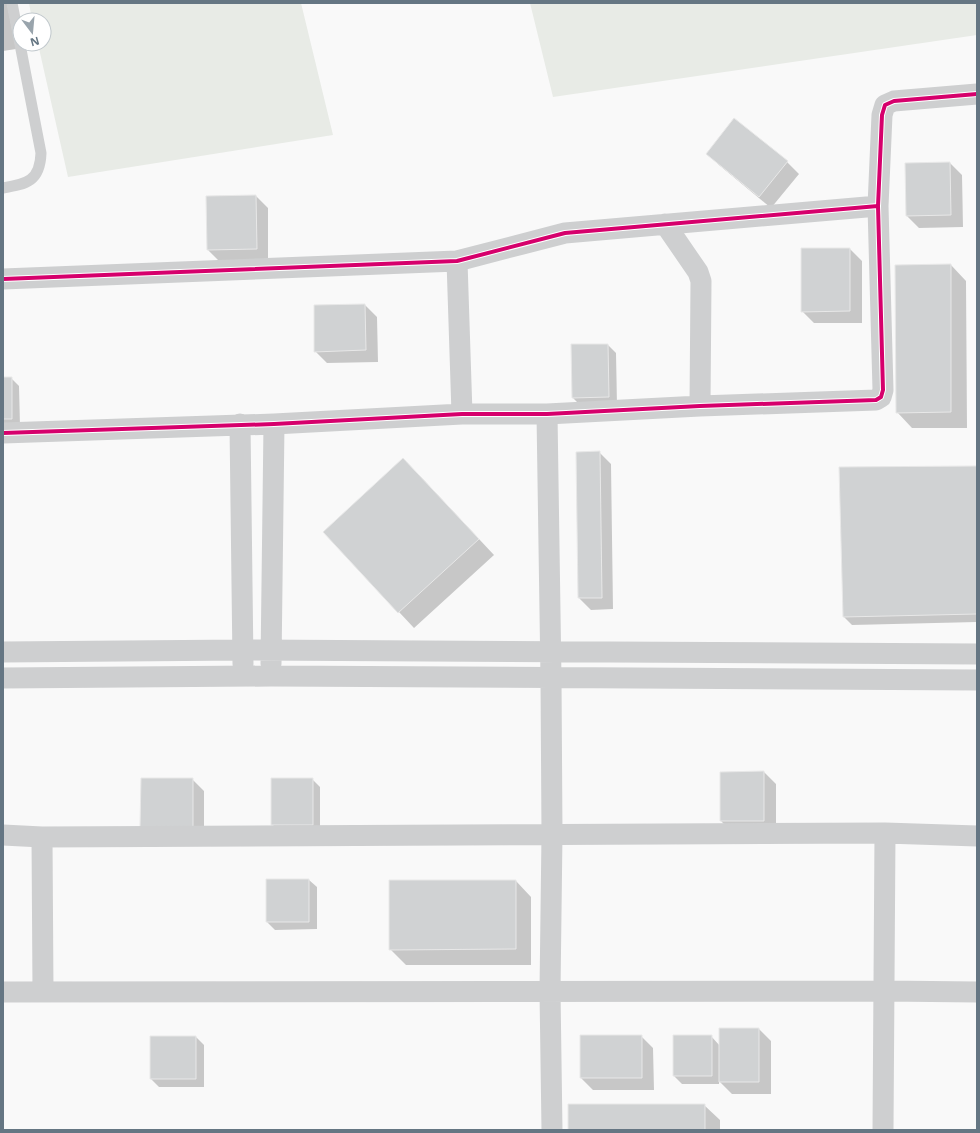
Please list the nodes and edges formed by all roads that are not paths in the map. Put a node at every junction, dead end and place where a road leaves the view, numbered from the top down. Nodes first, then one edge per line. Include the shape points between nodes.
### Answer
1 (12, 3) edge
2 (977, 94) edge
3 (3, 188) edge
4 (878, 206) junction
5 (665, 224) junction
6 (457, 261) junction
7 (3, 279) edge
8 (700, 406) junction
9 (462, 414) junction
10 (547, 414) junction
11 (240, 424) junction
12 (274, 424) junction
13 (3, 433) edge
14 (243, 650) junction
15 (270, 650) junction
16 (550, 651) junction
17 (3, 652) edge
18 (977, 654) edge
19 (243, 676) junction
20 (271, 676) junction
21 (3, 678) edge
22 (551, 678) junction
23 (977, 680) edge
24 (885, 833) junction
25 (552, 834) junction
26 (3, 835) edge
27 (977, 836) edge
28 (42, 837) junction
29 (885, 990) junction
30 (550, 991) junction
31 (3, 992) edge
32 (43, 992) junction
33 (977, 992) edge
34 (552, 1130) edge
35 (883, 1130) edge

1 - 3 lane via 41,164 36,177 23,185
2 - 4 street via 894,101 886,105 882,115
4 - 5 street
4 - 8 street via 883,390 881,397 876,400
5 - 6 street via 565,233
5 - 8 street via 698,272 701,281
6 - 7 street
6 - 9 street
8 - 10 street
9 - 10 street
9 - 12 street
10 - 16 street
11 - 12 street
11 - 13 street
11 - 14 street
12 - 15 street
14 - 15 street
14 - 17 street
14 - 19 street
15 - 16 street
15 - 20 street
16 - 18 street
16 - 22 street
19 - 20 street
19 - 21 street
20 - 22 street
22 - 23 street
22 - 25 street
24 - 25 street
24 - 27 street
24 - 29 street
25 - 28 street
25 - 30 street
26 - 28 street
28 - 32 street
29 - 30 street
29 - 33 street
29 - 35 street
30 - 32 street
30 - 34 street
31 - 32 street

